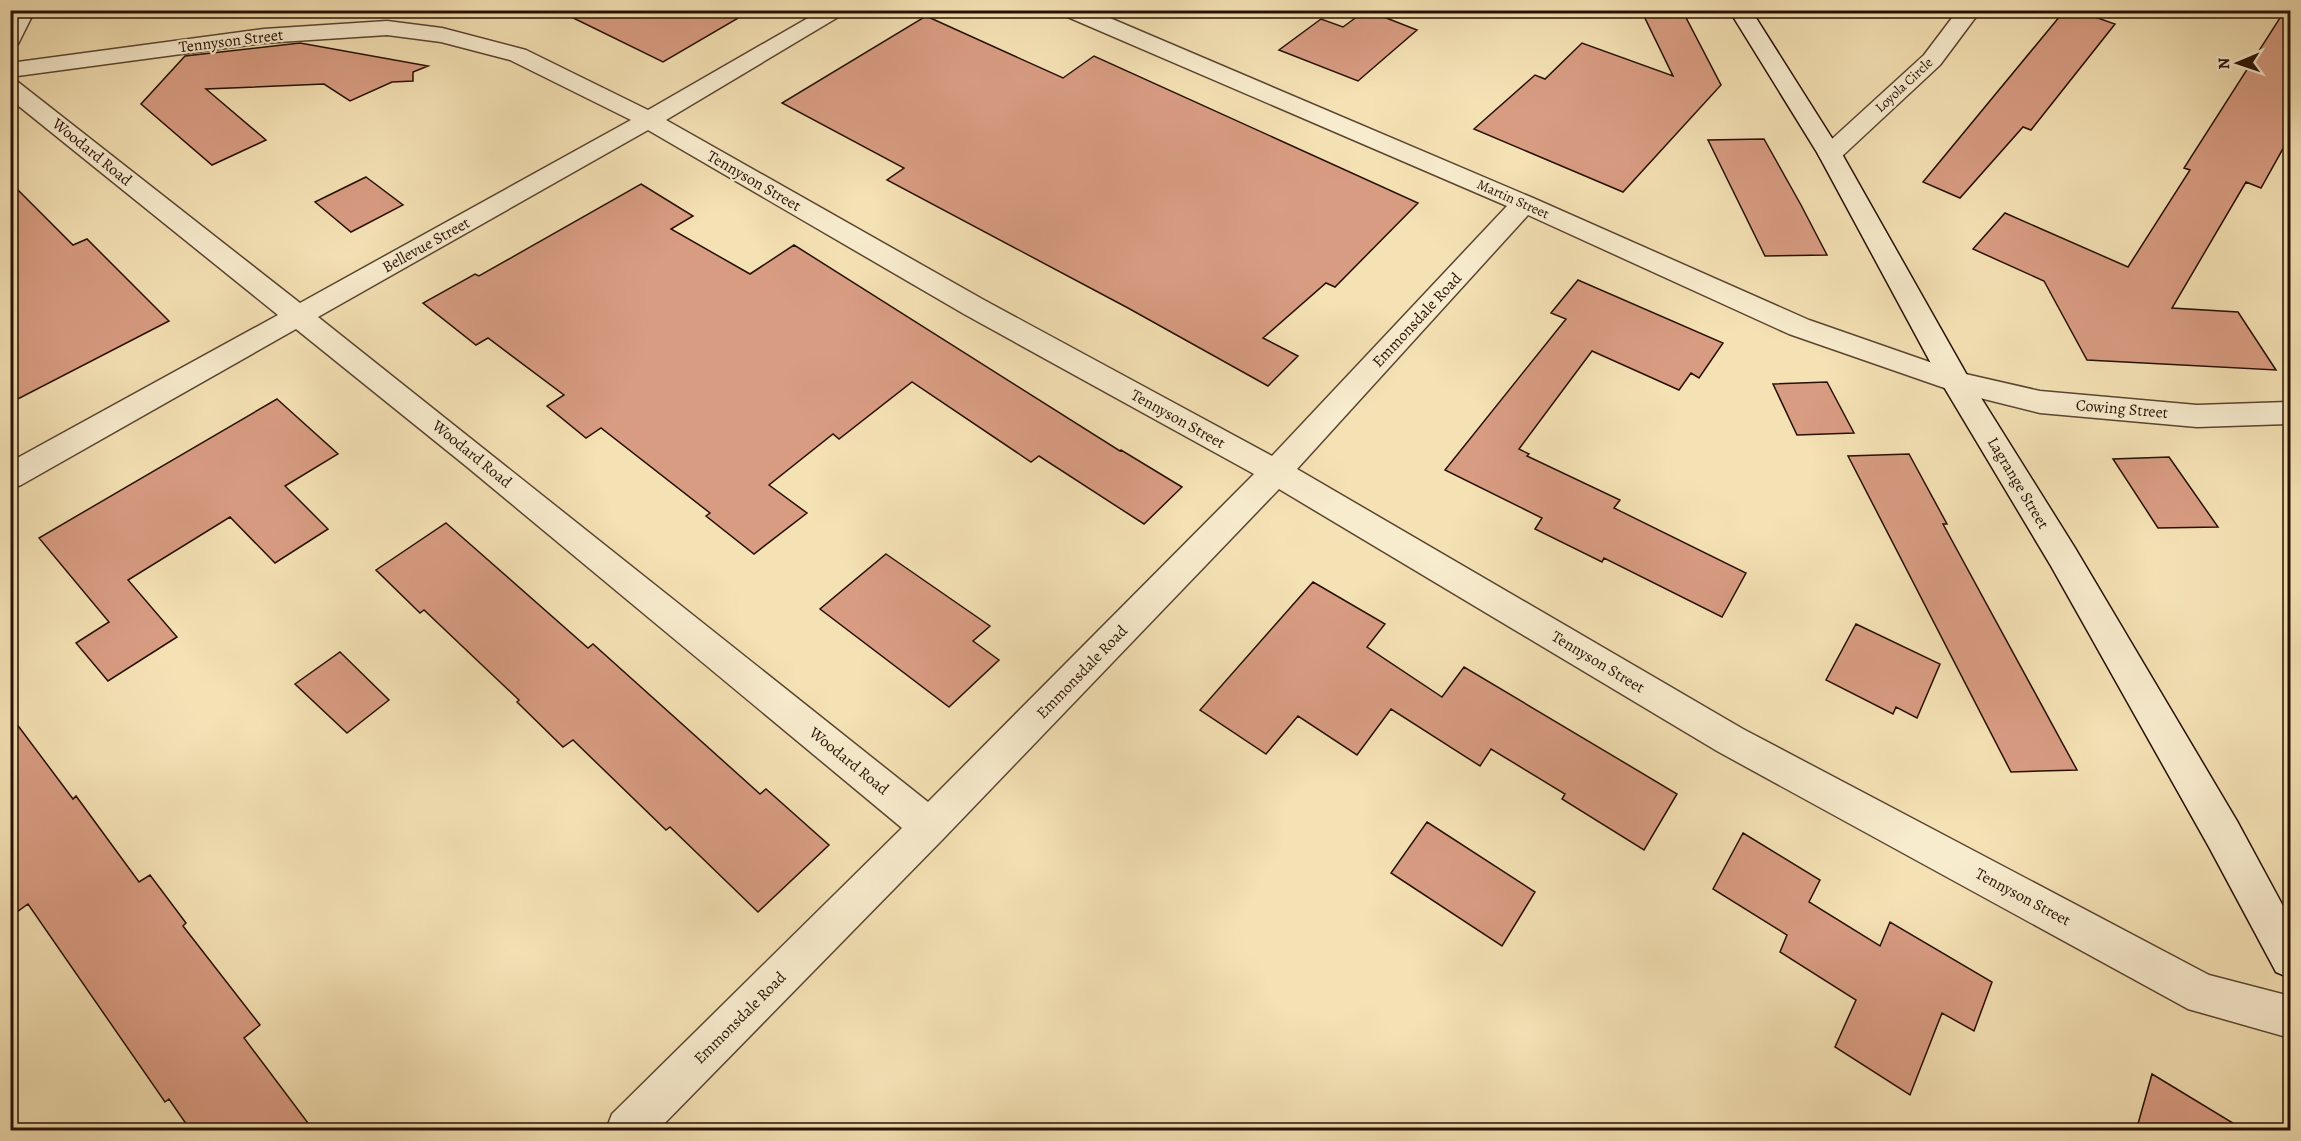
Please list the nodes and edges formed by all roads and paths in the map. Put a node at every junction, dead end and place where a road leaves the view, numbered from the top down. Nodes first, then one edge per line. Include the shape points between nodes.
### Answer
1 (24, 10) edge
2 (839, 10) edge
3 (1071, 10) edge
4 (1740, 10) edge
5 (1970, 10) edge
6 (10, 39) edge
7 (10, 70) edge
8 (10, 87) edge
9 (649, 120) junction
10 (1830, 154) junction
11 (1524, 204) junction
12 (298, 316) junction
13 (1956, 381) junction
14 (2290, 413) edge
15 (1276, 472) junction
16 (10, 477) edge
17 (930, 827) junction
18 (2290, 958) edge
19 (2290, 1017) edge
20 (628, 1131) edge

1 - 6 street
2 - 9 street, Bellevue Street
3 - 11 street, Martin Street
4 - 10 street, Lagrange Street
5 - 10 street, Loyola Circle via 1932,60
7 - 9 street, Tennyson Street via 264,36 387,28 442,35 518,55
8 - 12 street, Woodard Road
9 - 12 street, Bellevue Street
9 - 15 street, Tennyson Street via 974,307
10 - 13 street, Lagrange Street
11 - 13 street, Martin Street via 1799,327
11 - 15 street, Emmonsdale Road
12 - 16 street, Bellevue Street
12 - 17 street, Woodard Road
13 - 14 street, Cowing Street via 2040,402 2197,416
13 - 18 street, Lagrange Street via 2063,557
15 - 17 street, Emmonsdale Road
15 - 19 street, Tennyson Street via 1730,741 2203,994
17 - 20 street, Emmonsdale Road

